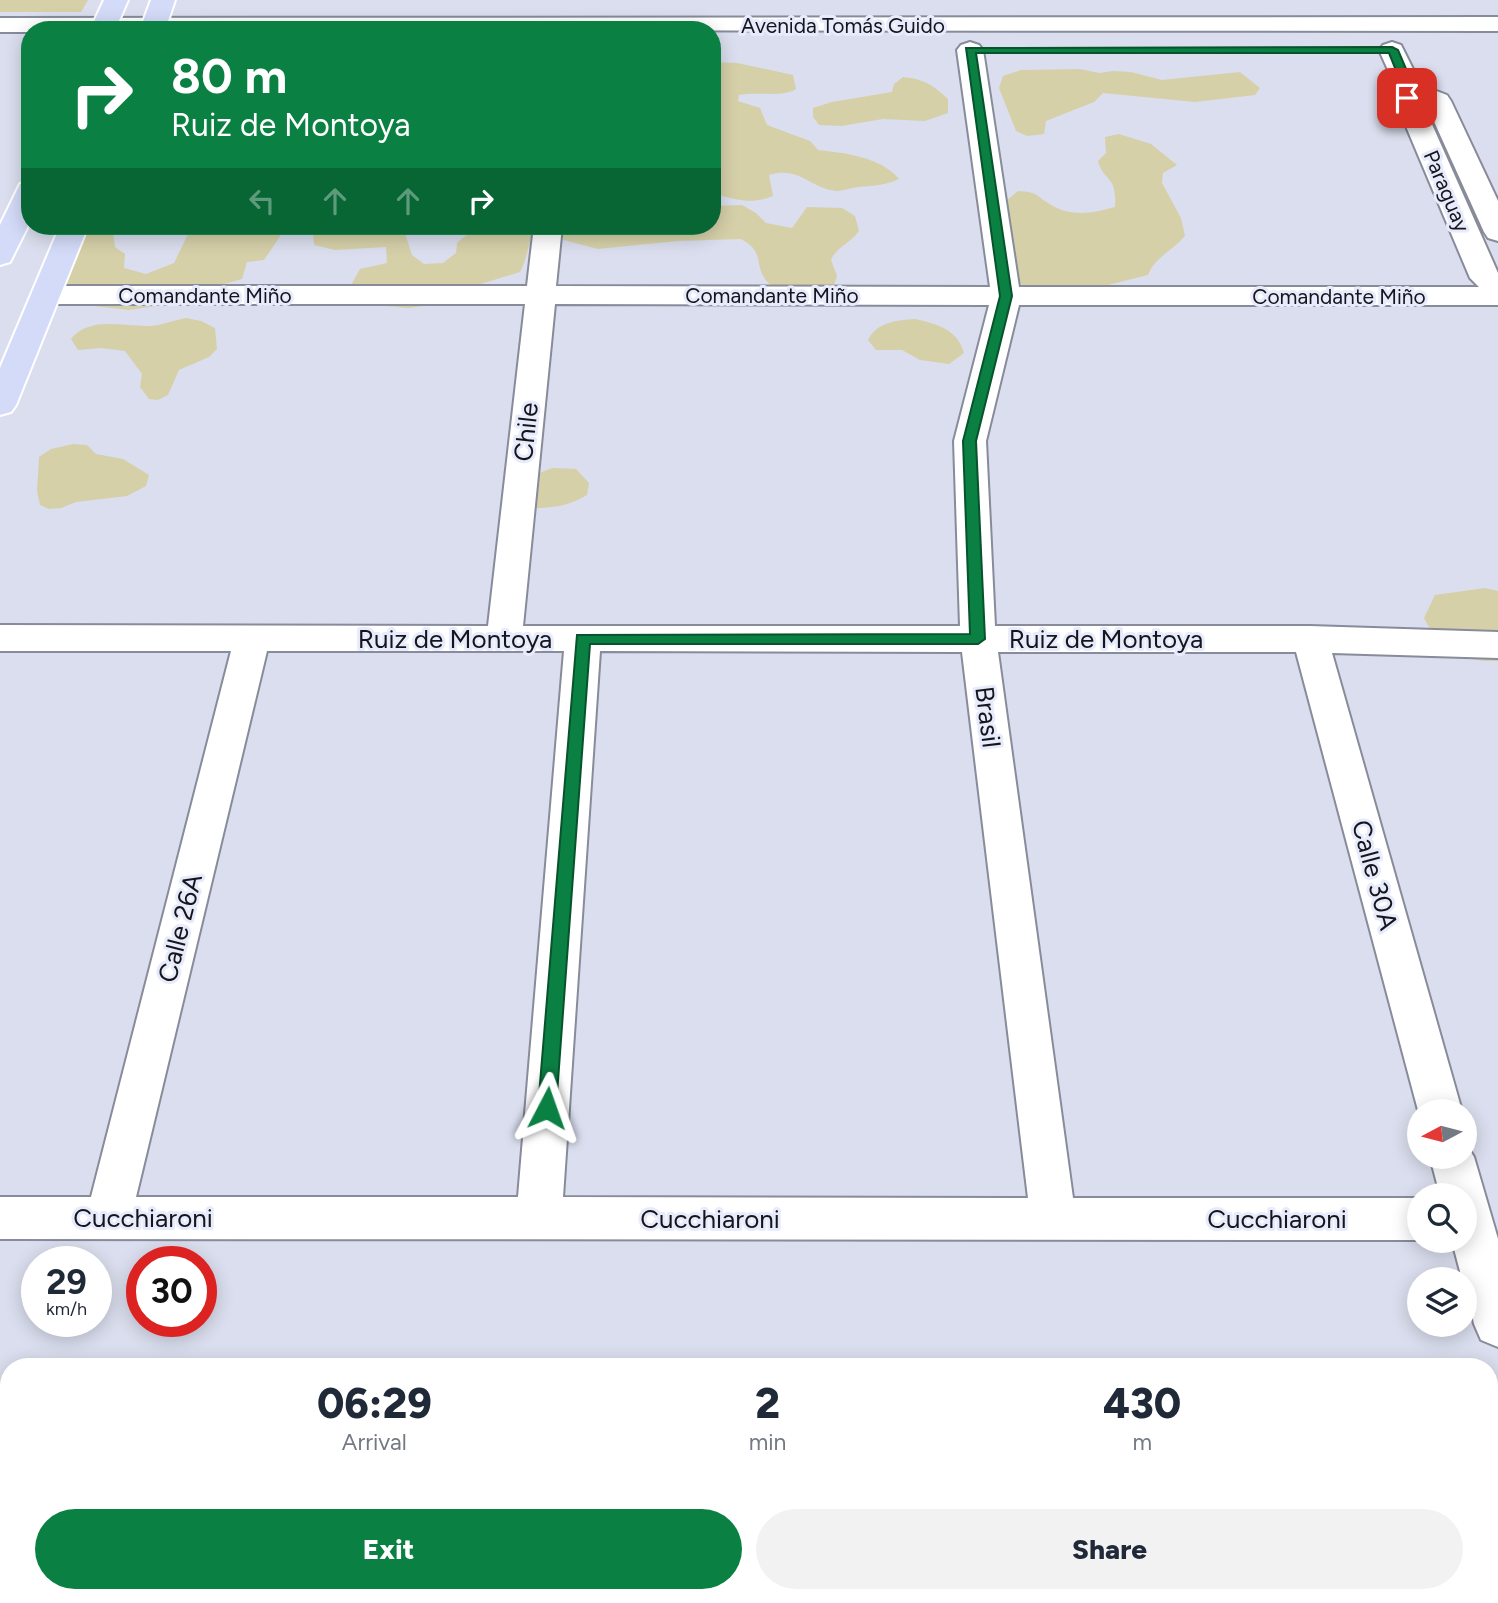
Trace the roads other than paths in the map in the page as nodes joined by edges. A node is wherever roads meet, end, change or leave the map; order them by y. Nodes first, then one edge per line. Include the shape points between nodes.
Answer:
1 (116, 0) edge
2 (163, 0) edge
3 (107, 21) edge
4 (154, 21) edge
5 (1498, 24) edge
6 (0, 25) edge
7 (21, 25) edge
8 (721, 26) edge
9 (0, 48) edge
10 (21, 48) edge
11 (970, 50) dead end
12 (1365, 50) dead end
13 (1392, 50) junction
14 (1419, 50) dead end
15 (1410, 90) junction
16 (21, 210) edge
17 (1498, 232) edge
18 (70, 235) edge
19 (547, 235) edge
20 (0, 256) edge
21 (1498, 286) edge
22 (46, 295) junction
23 (541, 295) junction
24 (1006, 296) junction
25 (1498, 296) edge
26 (0, 405) edge
27 (0, 638) edge
28 (252, 638) junction
29 (504, 639) junction
30 (583, 639) junction
31 (978, 639) junction
32 (1310, 639) junction
33 (1498, 645) edge
34 (1437, 1099) edge
35 (0, 1217) edge
36 (108, 1217) junction
37 (539, 1218) junction
38 (1053, 1219) junction
39 (1407, 1219) edge
40 (1477, 1233) edge
41 (1498, 1324) edge

1 - 3 main road
2 - 4 main road
5 - 8 street, Avenida Tomás Guido
6 - 7 street, Avenida Tomás Guido
9 - 10 street
11 - 24 street, Brasil
12 - 13 street
13 - 14 street
13 - 15 street, Paraguay
15 - 17 street, Paraguay via 1438,101
15 - 21 street, Paraguay via 1407,98 1485,278
16 - 20 main road
18 - 22 main road
19 - 23 street, Chile
22 - 23 street, Comandante Miño
22 - 26 main road
23 - 24 street, Comandante Miño
23 - 29 street, Chile
24 - 25 street, Comandante Miño
24 - 31 street, Brasil via 970,441
27 - 28 street, Ruiz de Montoya
28 - 29 street, Ruiz de Montoya
28 - 36 street, Calle 26A
29 - 30 street, Ruiz de Montoya
30 - 31 street, Ruiz de Montoya
30 - 37 street
31 - 32 street, Ruiz de Montoya
31 - 38 street, Brasil
32 - 33 street, Ruiz de Montoya
32 - 34 street, Calle 30A
35 - 36 street, Cucchiaroni
36 - 37 street, Cucchiaroni
37 - 38 street, Cucchiaroni
38 - 39 street, Cucchiaroni
40 - 41 street

